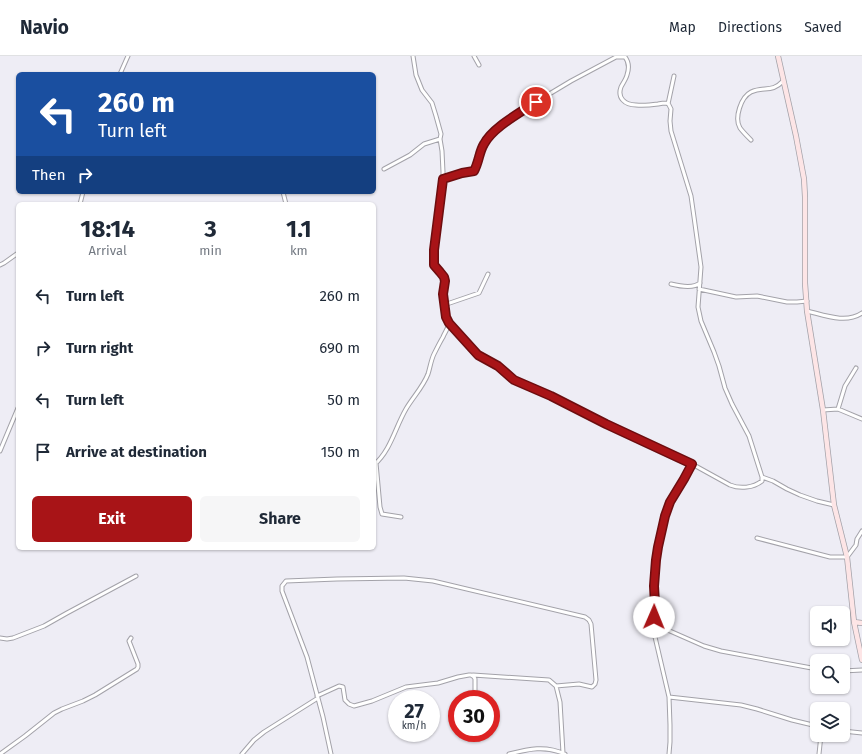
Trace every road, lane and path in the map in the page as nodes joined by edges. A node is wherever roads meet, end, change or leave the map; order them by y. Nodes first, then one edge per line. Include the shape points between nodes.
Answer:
1 (128, 56) edge
2 (413, 56) edge
3 (474, 56) edge
4 (778, 56) edge
5 (479, 65) dead end
6 (121, 72) edge
7 (674, 76) dead end
8 (783, 81) junction
9 (668, 104) junction
10 (440, 139) junction
11 (751, 140) dead end
12 (384, 169) dead end
13 (443, 179) junction
14 (16, 254) edge
15 (0, 265) edge
16 (488, 274) dead end
17 (700, 283) junction
18 (671, 284) dead end
19 (699, 289) junction
20 (807, 301) junction
21 (444, 305) junction
22 (807, 312) junction
23 (862, 313) edge
24 (449, 323) junction
25 (856, 368) dead end
26 (823, 410) junction
27 (838, 410) junction
28 (16, 413) edge
29 (862, 419) edge
30 (0, 451) edge
31 (376, 463) edge
32 (692, 464) junction
33 (376, 472) edge
34 (762, 478) junction
35 (834, 505) junction
36 (401, 517) dead end
37 (862, 531) edge
38 (757, 538) dead end
39 (847, 557) junction
40 (136, 576) dead end
41 (854, 622) junction
42 (862, 623) edge
43 (654, 624) junction
44 (0, 638) edge
45 (131, 638) dead end
46 (862, 660) edge
47 (810, 668) edge
48 (862, 670) edge
49 (850, 671) edge
50 (471, 675) junction
51 (556, 686) junction
52 (475, 690) edge
53 (317, 697) junction
54 (669, 697) junction
55 (810, 724) edge
56 (850, 732) edge
57 (862, 733) edge
58 (820, 742) edge
59 (564, 753) edge
60 (0, 754) edge
61 (242, 754) edge
62 (331, 754) edge
63 (509, 754) edge
64 (668, 754) edge
65 (819, 754) edge

1 - 6 street
2 - 10 street via 422,90 432,103 441,134
3 - 5 street
4 - 8 main road
7 - 9 street
8 - 11 street via 778,86 754,91 745,97 739,110 738,124
8 - 20 main road via 804,179
9 - 13 street via 665,102 637,105 621,99 621,89 628,68 625,57 616,57 571,81 497,128 485,142 474,171
9 - 17 street via 671,109 671,131 691,196 701,267
10 - 12 street via 424,144
10 - 13 street
13 - 21 street via 434,265 445,281
14 - 15 street
16 - 21 street via 479,293
17 - 18 street via 688,286
17 - 19 street
19 - 20 street via 736,297 757,296 787,302
19 - 34 street via 698,307 701,321 725,388 748,436
20 - 22 main road
21 - 24 street
22 - 23 street via 842,318
22 - 26 main road
24 - 31 street via 425,380 406,410 385,453
24 - 32 street via 478,355 498,366 514,380
25 - 27 street via 845,386
26 - 27 street
26 - 35 main road
27 - 29 street
28 - 30 street
32 - 34 street via 736,487 754,486 762,481
32 - 43 street via 670,502 665,516 656,560
33 - 36 street via 382,514
34 - 35 street
35 - 39 main road
37 - 39 street
38 - 39 street via 830,557
39 - 41 main road
40 - 44 street via 44,626 13,638
41 - 42 main road
41 - 46 main road
43 - 47 street via 721,651
43 - 54 street via 654,637
45 - 60 street via 129,641 138,664 137,669 95,695 54,713
48 - 49 street
50 - 51 street via 549,680
50 - 52 street via 475,679
50 - 53 street via 406,687 354,706 346,700 341,686
51 - 53 street via 595,684 591,624 586,617 433,581 404,578 286,581 283,583 282,591 307,657
51 - 59 street via 560,702
53 - 61 street via 264,732
53 - 62 street
54 - 55 street via 741,705
54 - 64 street
56 - 57 street
58 - 65 street
59 - 63 street via 538,748

